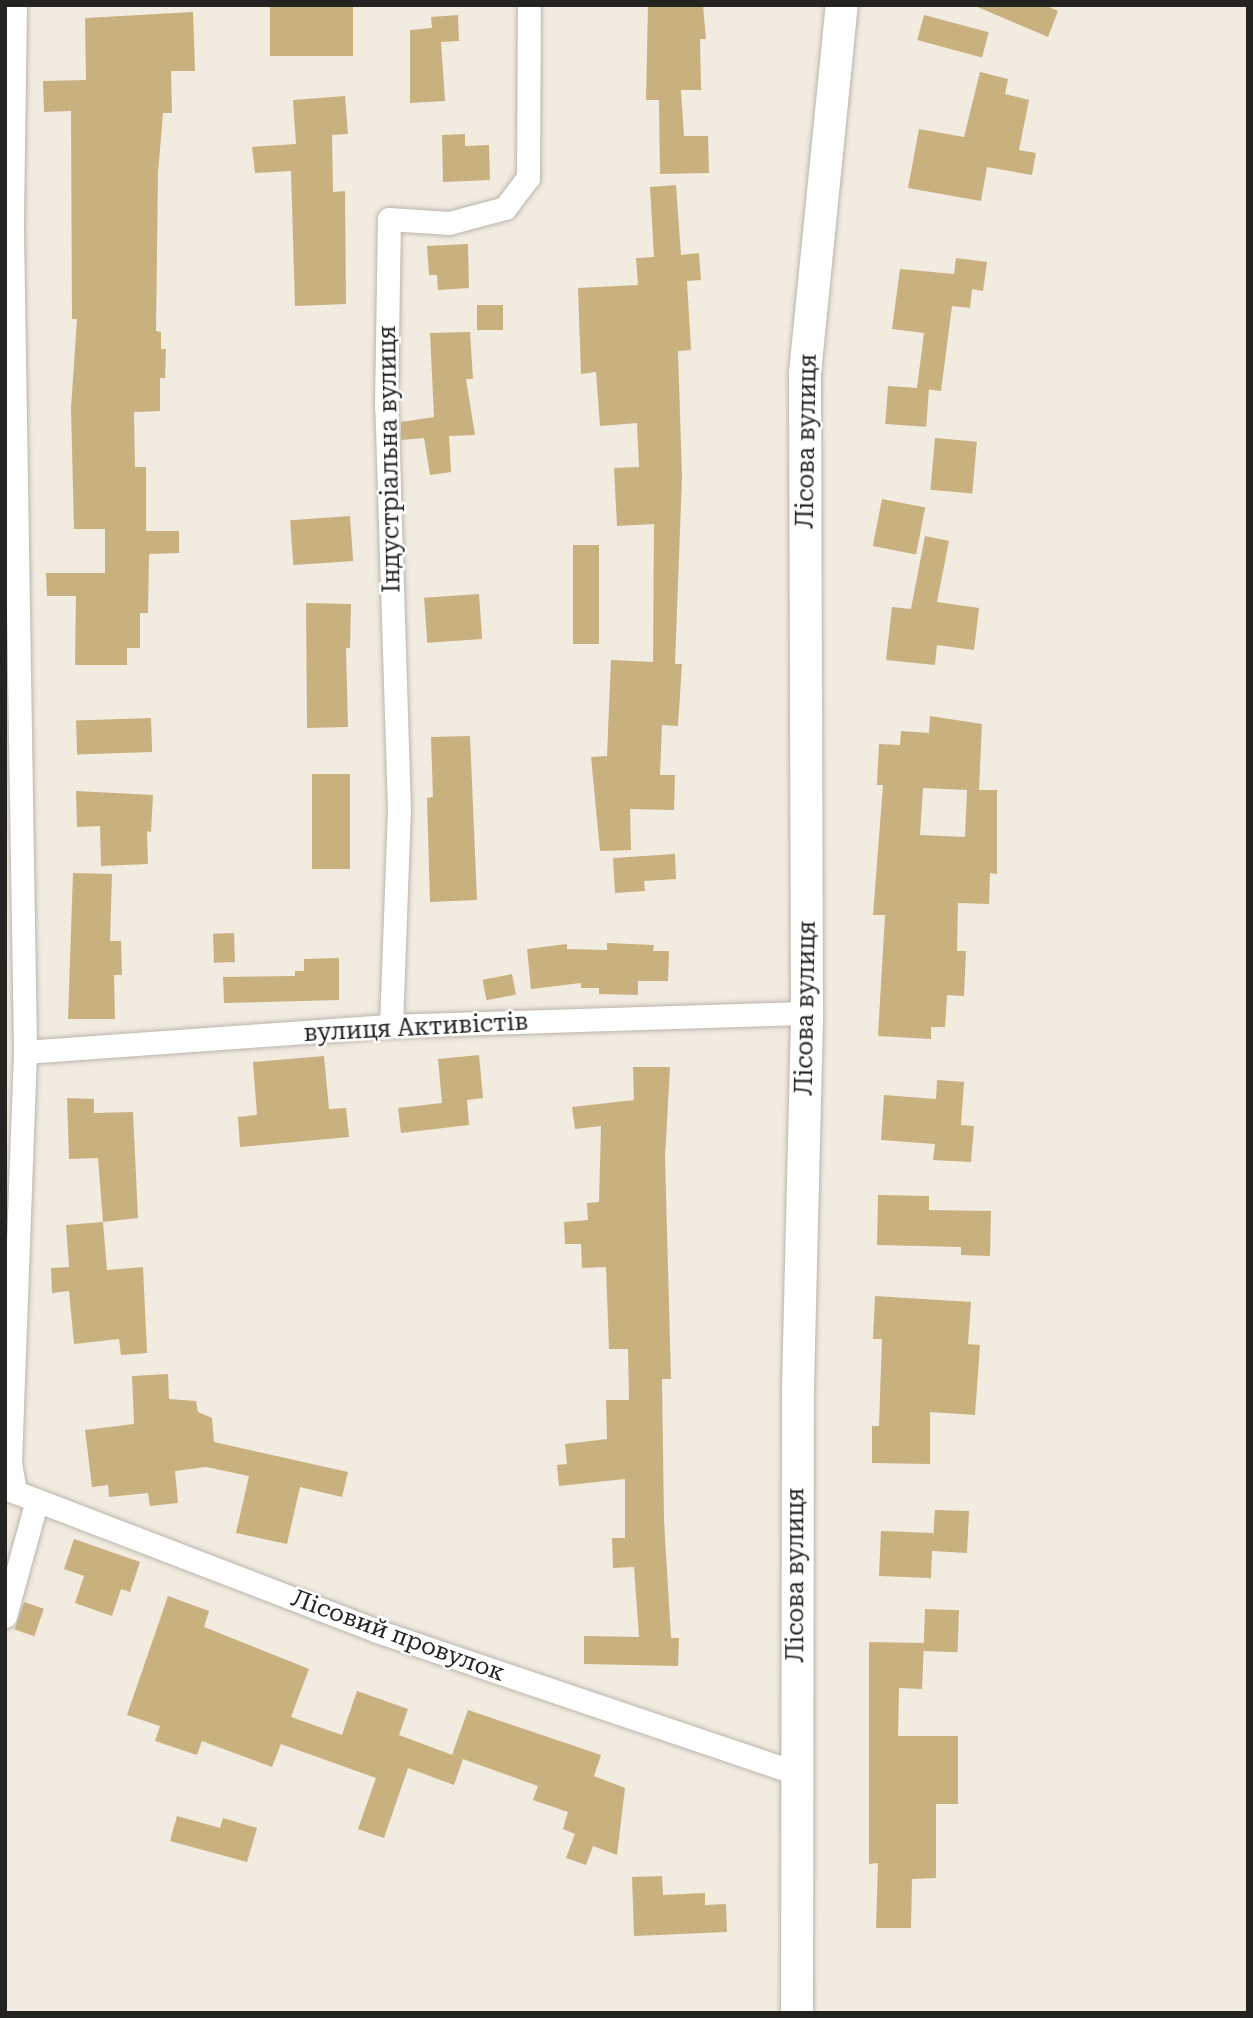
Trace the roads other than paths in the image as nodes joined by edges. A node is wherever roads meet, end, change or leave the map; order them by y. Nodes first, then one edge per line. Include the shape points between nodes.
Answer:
1 (528, 5) edge
2 (842, 5) edge
3 (11, 7) edge
4 (807, 1013) junction
5 (391, 1026) junction
6 (25, 1052) junction
7 (10, 1489) edge
8 (37, 1500) junction
9 (5, 1616) edge
10 (794, 1772) junction
11 (797, 2013) edge

1 - 5 street, Індустріальна вулиця via 528,178 505,208 449,223 389,219 386,407 399,810
2 - 4 street, Лісова вулиця via 806,373
3 - 6 street
4 - 5 street, вулиця Активістів
4 - 10 street, Лісова вулиця
5 - 6 street, вулиця Активістів
6 - 7 street
7 - 8 street, Лісовий провулок
8 - 9 street
8 - 10 street, Лісовий провулок via 377,1632
10 - 11 street, Лісова вулиця

